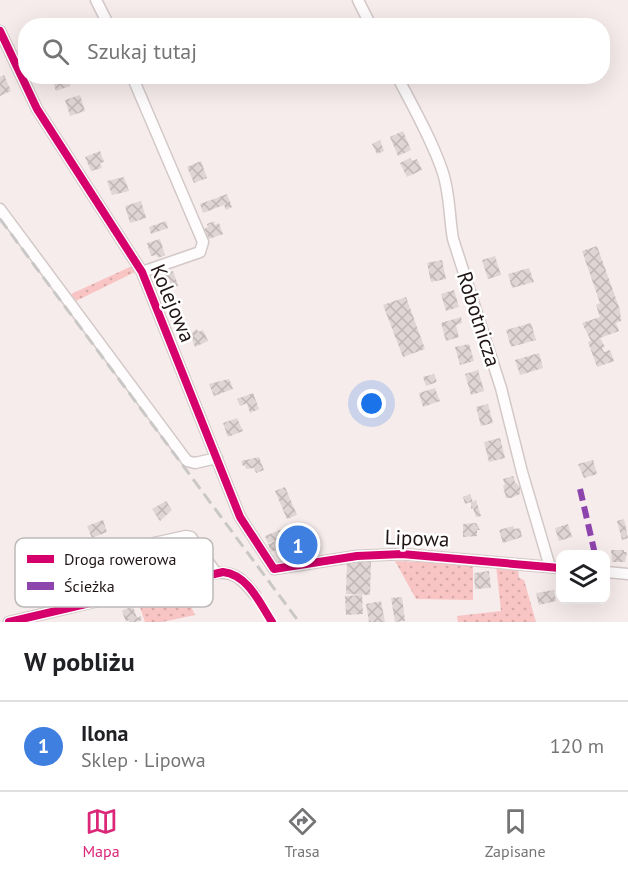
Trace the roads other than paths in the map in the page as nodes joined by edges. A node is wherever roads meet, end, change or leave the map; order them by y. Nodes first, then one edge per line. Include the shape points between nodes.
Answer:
1 (96, 0) edge
2 (358, 0) edge
3 (105, 18) edge
4 (367, 18) edge
5 (0, 31) edge
6 (18, 69) edge
7 (25, 84) edge
8 (135, 84) edge
9 (401, 84) edge
10 (0, 208) edge
11 (142, 272) junction
12 (217, 458) junction
13 (177, 538) edge
14 (192, 538) edge
15 (556, 567) edge
16 (213, 569) edge
17 (274, 569) joint
18 (610, 572) edge
19 (216, 573) junction
20 (213, 574) edge
21 (628, 574) edge
22 (255, 595) dead end
23 (80, 607) edge
24 (32, 619) edge
25 (9, 622) edge

1 - 3 street
2 - 4 street
5 - 6 street, Kolejowa
7 - 11 street, Kolejowa via 37,109
8 - 11 street, Kolejowa via 203,242 200,252
9 - 15 street, Robotnicza via 442,170 453,239 501,388 522,472
10 - 12 street via 187,461
11 - 12 street, Kolejowa
12 - 17 street, Kolejowa via 240,517
13 - 14 street
15 - 17 street, Lipowa via 402,554 357,556
16 - 19 street
18 - 21 street
19 - 20 street
19 - 22 street via 238,576
23 - 24 street
24 - 25 street

